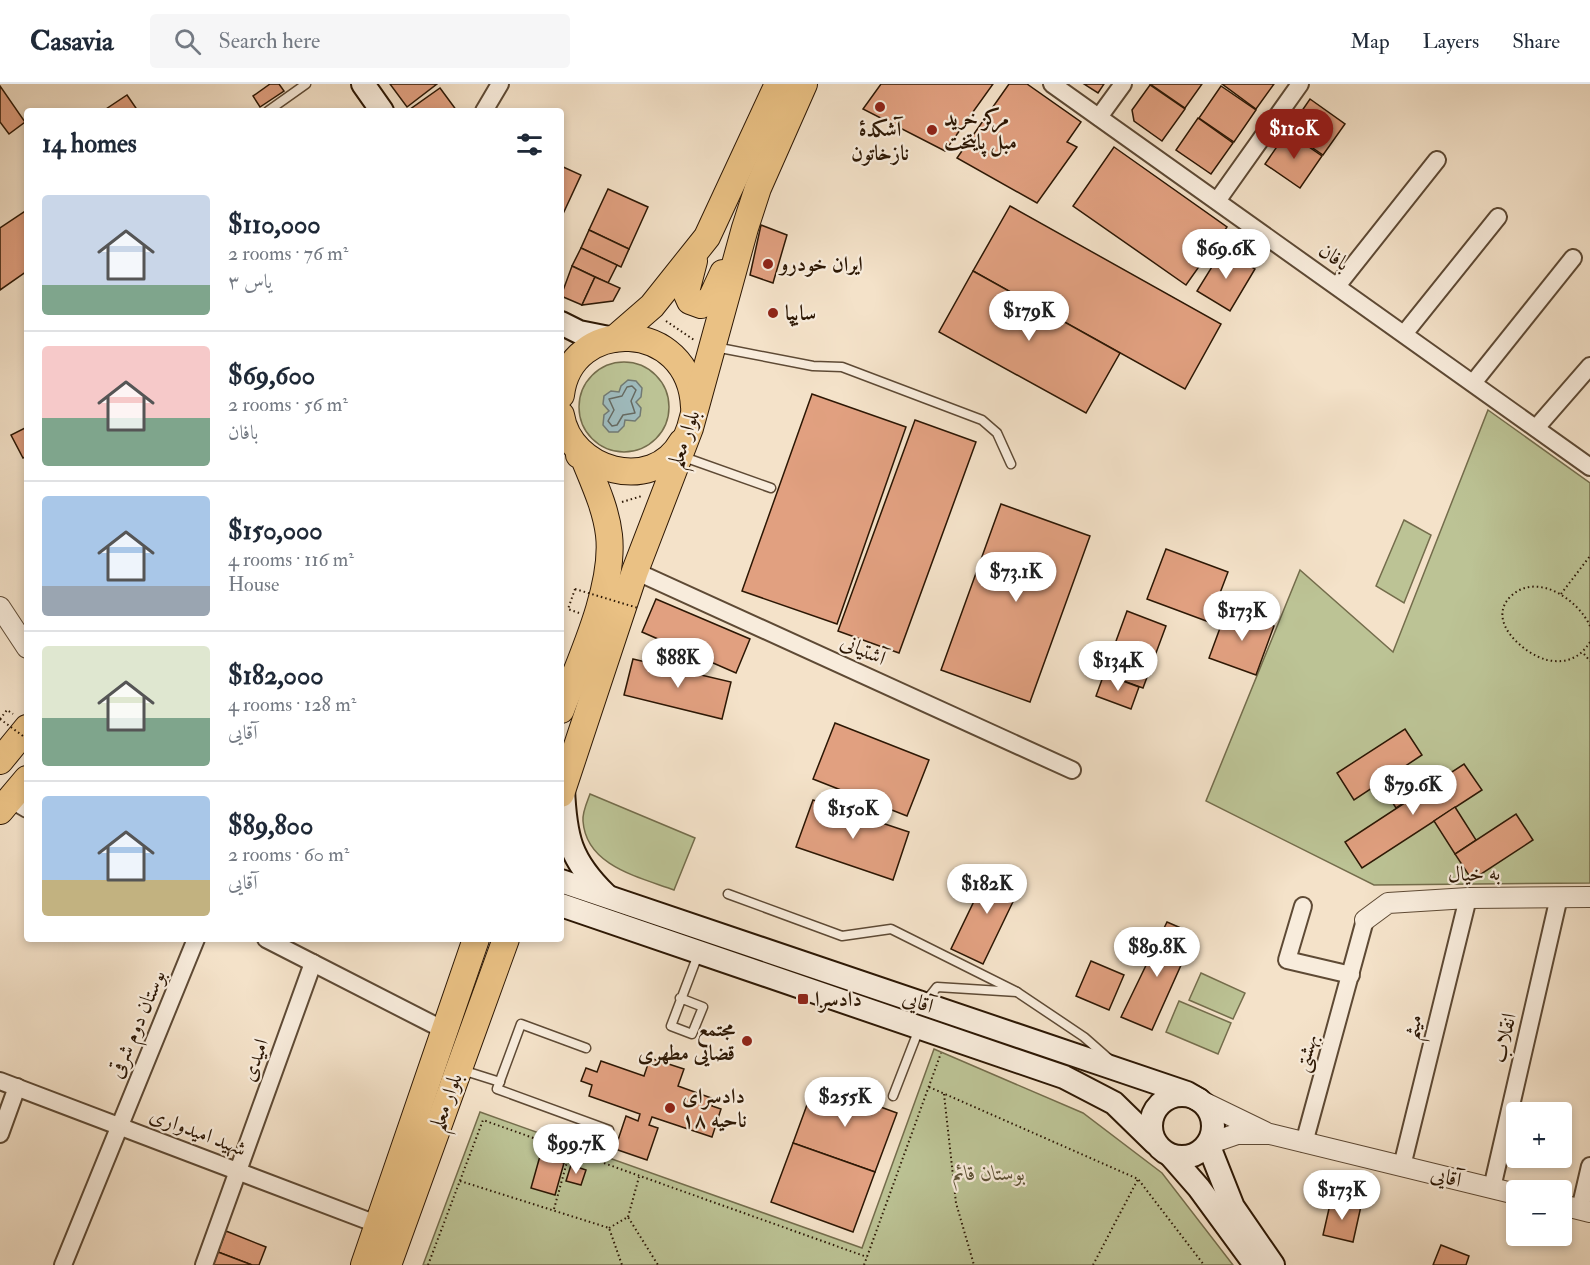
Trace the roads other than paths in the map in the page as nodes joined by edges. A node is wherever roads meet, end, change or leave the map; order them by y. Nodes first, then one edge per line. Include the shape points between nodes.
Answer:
1 (306, 84) edge
2 (363, 84) edge
3 (500, 84) edge
4 (778, 84) edge
5 (804, 84) edge
6 (1052, 84) edge
7 (1123, 84) edge
8 (1300, 84) edge
9 (272, 108) edge
10 (380, 108) edge
11 (486, 108) edge
12 (1099, 117) junction
13 (1437, 160) dead end
14 (1217, 201) junction
15 (1498, 217) dead end
16 (745, 228) junction
17 (696, 255) junction
18 (1573, 258) dead end
19 (1337, 286) junction
20 (564, 324) edge
21 (1404, 334) junction
22 (614, 339) junction
23 (712, 347) junction
24 (1590, 366) edge
25 (566, 371) edge
26 (1473, 383) junction
27 (564, 423) edge
28 (690, 428) junction
29 (1536, 428) junction
30 (572, 454) edge
31 (679, 456) junction
32 (1011, 464) dead end
33 (1590, 467) edge
34 (771, 488) dead end
35 (635, 571) junction
36 (0, 608) edge
37 (24, 644) edge
38 (564, 702) edge
39 (24, 732) edge
40 (0, 761) edge
41 (1072, 770) dead end
42 (24, 785) edge
43 (564, 785) edge
44 (12, 807) edge
45 (564, 810) edge
46 (564, 882) edge
47 (728, 894) dead end
48 (1559, 897) junction
49 (1590, 897) edge
50 (609, 898) junction
51 (1468, 898) junction
52 (564, 906) edge
53 (1303, 906) dead end
54 (1365, 920) joint
55 (195, 942) edge
56 (272, 942) edge
57 (475, 942) edge
58 (505, 942) edge
59 (700, 952) junction
60 (313, 963) junction
61 (1350, 975) junction
62 (1017, 992) junction
63 (680, 998) junction
64 (924, 1004) junction
65 (921, 1026) junction
66 (444, 1030) junction
67 (586, 1048) dead end
68 (459, 1069) junction
69 (1123, 1071) junction
70 (0, 1081) edge
71 (500, 1082) junction
72 (18, 1087) junction
73 (893, 1096) dead end
74 (1199, 1100) junction
75 (118, 1126) junction
76 (609, 1130) dead end
77 (0, 1134) edge
78 (1270, 1134) junction
79 (1304, 1143) junction
80 (1208, 1144) junction
81 (1163, 1149) junction
82 (1402, 1166) junction
83 (1590, 1166) edge
84 (239, 1171) junction
85 (1492, 1188) junction
86 (1506, 1192) edge
87 (1577, 1209) edge
88 (379, 1225) junction
89 (1262, 1261) edge
90 (63, 1265) edge
91 (204, 1265) edge
92 (364, 1265) edge
93 (388, 1265) edge

1 - 9 lane
2 - 10 main road
3 - 11 street
4 - 17 main road
5 - 16 main road, بلوار معلم
6 - 12 street, بافان
7 - 12 street
8 - 14 street
12 - 14 street, بافان
13 - 19 street
14 - 19 street, بافان
15 - 21 street
16 - 17 main road via 711,299 701,306 690,301 686,292
16 - 23 main road, بلوار معلم
17 - 22 main road via 652,306
18 - 26 street
19 - 21 street, بافان
20 - 22 main road via 579,332
21 - 26 street, بافان
22 - 25 main road via 597,345
22 - 28 main road via 649,341 678,361 693,393
23 - 28 main road, بلوار معلم
23 - 32 lane via 813,366 842,367 982,420 997,433
24 - 29 street
26 - 29 street, بافان
27 - 30 main road
28 - 30 main road via 679,447 644,470 622,472
28 - 31 main road, بلوار معلم
29 - 33 street, بافان
30 - 38 main road via 603,511 609,534 609,558 596,617
31 - 34 lane
31 - 35 main road, بلوار معلم
35 - 41 street, آشتیانی
35 - 43 main road, بلوار معلم
36 - 37 street
39 - 40 main road
42 - 44 main road
45 - 50 main road via 573,854 587,877
46 - 50 main road, آقایی
47 - 62 lane via 842,936 891,929
48 - 49 street, به خیال
48 - 51 street, به خیال
48 - 85 street, انقلاب
50 - 64 main road, آقایی
51 - 54 street, به خیال via 1388,903
51 - 82 street, میثم
52 - 59 main road, آقایی
53 - 61 street via 1287,960
54 - 61 street, بهشتی
55 - 75 street, بوستان دوم شرقی
56 - 60 street
57 - 66 main road, بلوار معلم
58 - 68 main road, بلوار معلم
59 - 63 lane
59 - 65 main road, آقایی
60 - 66 street
60 - 84 street, امیدی
61 - 79 street, بهشتی
62 - 64 lane via 938,987
62 - 69 lane via 1084,1037
63 - 63 lane via 671,1026 692,1034 703,1007
64 - 69 main road, آقایی
65 - 73 lane
65 - 81 main road, آقایی via 1089,1089 1114,1103
66 - 88 main road, بلوار معلم
67 - 71 lane via 521,1024
68 - 71 lane
68 - 93 main road, بلوار معلم
69 - 74 main road, آقایی
70 - 72 street, شهيد امیدواری
71 - 76 lane via 497,1089
72 - 75 street, شهيد امیدواری
72 - 77 street
74 - 78 street, آقایی
74 - 80 main road via 1206,1106 1213,1125
74 - 81 main road via 1179,1095 1160,1104 1150,1122
75 - 84 street, شهيد امیدواری
75 - 90 street, بوستان دوم شرقی
78 - 79 street, آقایی
78 - 80 street, آقایی via 1237,1134
79 - 82 street, آقایی
80 - 81 main road via 1191,1156
80 - 89 main road via 1233,1207
81 - 89 main road, آقایی
82 - 85 street, آقایی
83 - 87 street
84 - 88 street, شهيد امیدواری
84 - 91 street, امیدی
85 - 86 street, آقایی
88 - 92 main road, بلوار معلم

